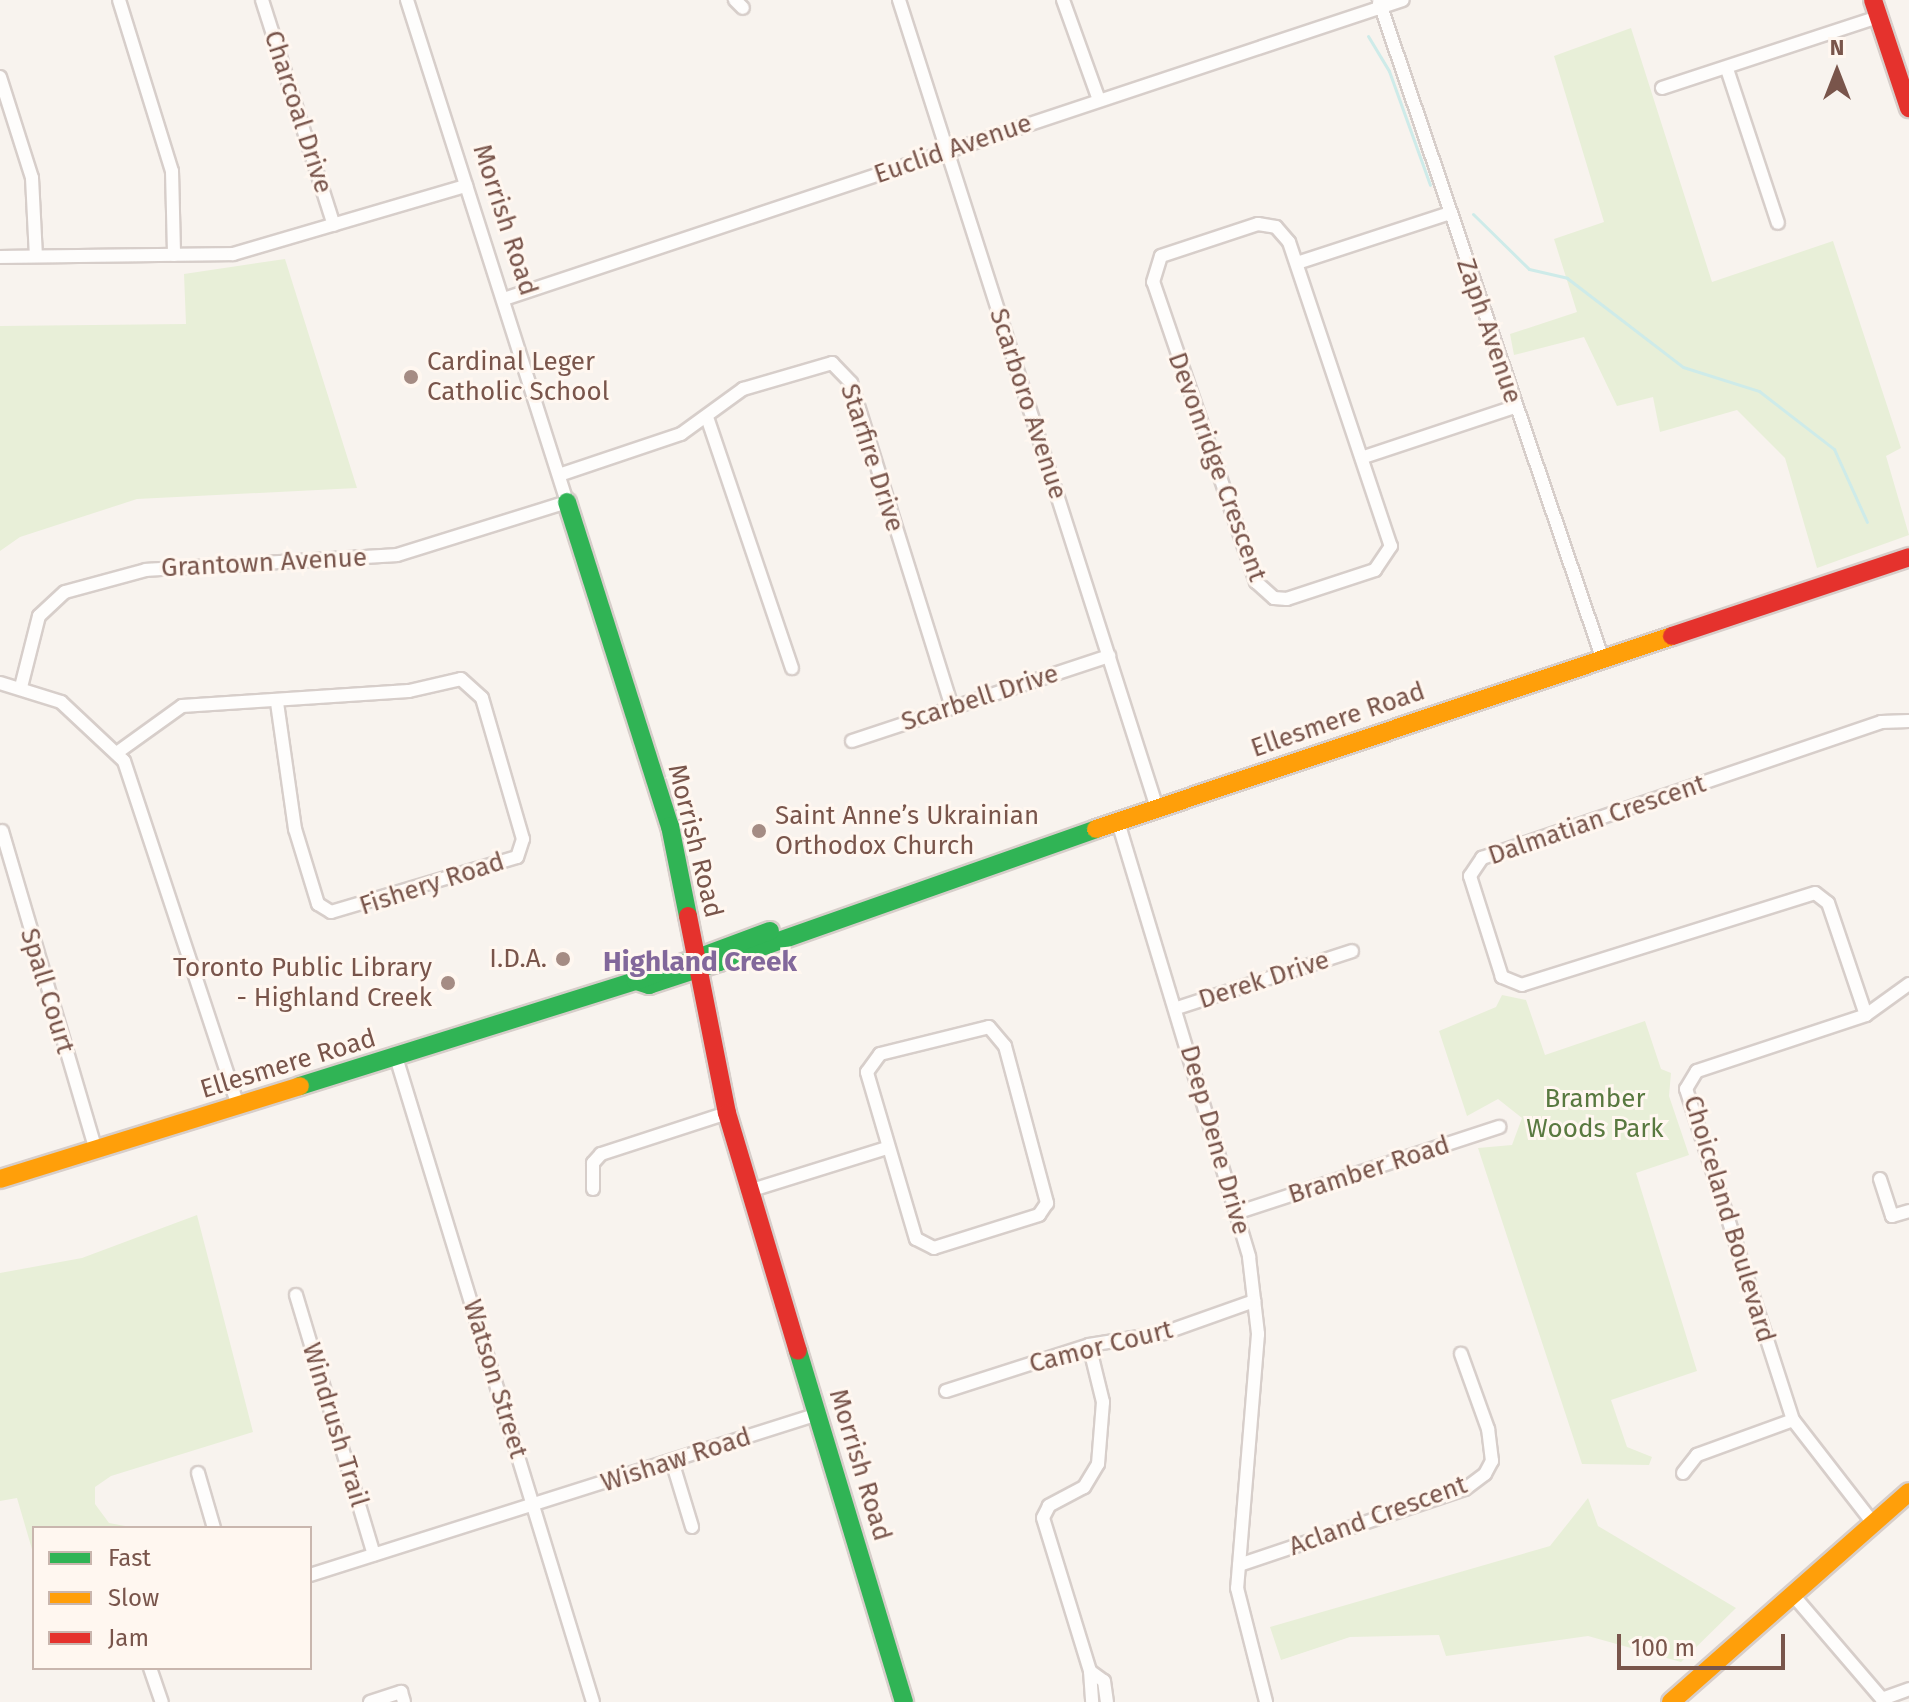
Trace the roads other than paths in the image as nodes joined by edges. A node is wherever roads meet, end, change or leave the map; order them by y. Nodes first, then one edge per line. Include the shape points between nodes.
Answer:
1 (119, 0) edge
2 (262, 0) edge
3 (407, 0) edge
4 (899, 0) edge
5 (1063, 0) edge
6 (1403, 0) edge
7 (1380, 4) edge
8 (1875, 8) edge
9 (1727, 69) junction
10 (0, 77) edge
11 (1662, 88) dead end
12 (1099, 100) junction
13 (1909, 108) edge
14 (947, 151) junction
15 (466, 186) junction
16 (1450, 213) junction
17 (1778, 223) dead end
18 (334, 225) junction
19 (174, 255) junction
20 (36, 256) junction
21 (0, 257) edge
22 (1297, 263) junction
23 (504, 299) junction
24 (1514, 407) junction
25 (708, 420) junction
26 (1364, 457) junction
27 (559, 475) junction
28 (567, 502) junction
29 (1909, 557) edge
30 (1109, 656) junction
31 (1603, 660) junction
32 (792, 668) dead end
33 (0, 683) edge
34 (21, 687) junction
35 (277, 703) junction
36 (952, 707) junction
37 (1909, 721) edge
38 (852, 741) dead end
39 (118, 752) junction
40 (1157, 808) junction
41 (1118, 822) junction
42 (2, 831) dead end
43 (1352, 951) dead end
44 (696, 963) junction
45 (1909, 984) edge
46 (1177, 1008) junction
47 (1866, 1015) junction
48 (396, 1057) junction
49 (238, 1106) junction
50 (727, 1113) junction
51 (1499, 1127) dead end
52 (887, 1148) junction
53 (96, 1150) junction
54 (0, 1179) edge
55 (1880, 1179) dead end
56 (593, 1189) dead end
57 (749, 1191) junction
58 (1909, 1211) edge
59 (1239, 1212) junction
60 (296, 1295) dead end
61 (1254, 1301) junction
62 (1089, 1345) junction
63 (1461, 1354) dead end
64 (946, 1391) dead end
65 (818, 1414) junction
66 (1793, 1420) junction
67 (672, 1461) junction
68 (198, 1473) dead end
69 (1683, 1473) dead end
70 (1909, 1492) edge
71 (534, 1506) junction
72 (1873, 1523) junction
73 (213, 1526) edge
74 (692, 1527) dead end
75 (374, 1555) junction
76 (1239, 1565) junction
77 (312, 1574) edge
78 (1793, 1595) junction
79 (151, 1670) edge
80 (1090, 1671) junction
81 (1909, 1689) edge
82 (162, 1702) edge
83 (370, 1702) edge
84 (404, 1702) edge
85 (593, 1702) edge
86 (904, 1702) edge
87 (1092, 1702) edge
88 (1107, 1702) edge
89 (1266, 1702) edge
90 (1671, 1702) edge

1 - 19 street via 172,171
2 - 18 street, Charcoal Drive
3 - 15 street, Morrish Road
4 - 14 street, Scarboro Avenue
5 - 12 street
6 - 7 street, Euclid Avenue
7 - 12 street, Euclid Avenue
7 - 16 street, Zaph Avenue
8 - 9 street
8 - 13 main road
9 - 11 street
9 - 17 street
10 - 20 street via 32,178
12 - 14 street, Euclid Avenue
14 - 23 street, Euclid Avenue
14 - 30 street, Scarboro Avenue
15 - 18 street
15 - 23 street, Morrish Road
16 - 22 street
16 - 24 street, Zaph Avenue
18 - 19 street via 252,251
19 - 20 street
20 - 21 street
22 - 26 street, Devonridge Crescent
22 - 26 street, Devonridge Crescent via 1284,233 1269,224 1154,263 1164,319 1262,592 1287,599 1384,564 1391,546
23 - 27 street, Morrish Road
24 - 26 street
24 - 31 street, Zaph Avenue
25 - 27 street, Starfire Drive
25 - 32 street via 719,435
25 - 36 street, Starfire Drive via 743,389 815,365 832,363 844,374
27 - 28 street, Morrish Road
28 - 34 street, Grantown Avenue via 397,555 146,570 65,592 39,616
28 - 44 main road, Morrish Road via 670,826
29 - 31 main road, Ellesmere Road
30 - 36 street, Scarbell Drive
30 - 40 street, Scarboro Avenue
31 - 40 main road, Ellesmere Road
33 - 34 street
34 - 39 street via 61,702
35 - 35 street, Fishery Road via 295,829 318,904 331,912 517,857 523,839 475,685 461,679
35 - 39 street, Fishery Road via 182,706
36 - 38 street, Scarbell Drive
37 - 47 street, Dalmatian Crescent via 1881,722 1482,858 1470,876 1502,977 1522,985 1815,893 1828,903
39 - 49 street via 143,805
40 - 41 main road, Ellesmere Road
41 - 44 main road, Ellesmere Road
41 - 46 street, Deep Dene Drive
42 - 53 street, Spall Court
43 - 46 street, Derek Drive
44 - 48 main road, Ellesmere Road via 649,985 636,981
44 - 50 main road, Morrish Road
45 - 47 street, Choiceland Boulevard
46 - 59 street, Deep Dene Drive
47 - 66 street, Choiceland Boulevard via 1703,1069 1687,1085
48 - 49 main road, Ellesmere Road
48 - 71 street, Watson Street
49 - 53 main road, Ellesmere Road
50 - 56 street via 601,1154 593,1163
50 - 57 main road, Morrish Road
51 - 59 street, Bramber Road
52 - 52 street via 916,1239 934,1248 1039,1215 1047,1203 1005,1046 989,1027 875,1057 865,1082
52 - 57 street
53 - 54 main road, Ellesmere Road
55 - 58 street via 1892,1216
57 - 65 main road, Morrish Road
59 - 61 street, Deep Dene Drive
60 - 75 street, Windrush Trail
61 - 62 street, Camor Court via 1164,1333
61 - 76 street, Deep Dene Drive via 1258,1334
62 - 64 street, Camor Court
62 - 80 street via 1103,1402 1098,1464 1084,1487 1049,1506 1043,1518
63 - 76 street, Acland Crescent via 1493,1452 1480,1479
65 - 67 street, Wishaw Road
65 - 86 main road, Morrish Road
66 - 69 street via 1697,1455
66 - 72 street, Choiceland Boulevard
67 - 71 street, Wishaw Road
67 - 74 street
68 - 73 street
70 - 72 main road
71 - 75 street, Wishaw Road
71 - 85 street, Watson Street
72 - 78 main road
75 - 77 street, Wishaw Road
76 - 89 street, Deep Dene Drive via 1241,1619
78 - 81 street via 1882,1699
78 - 90 main road
79 - 82 street
80 - 87 street
80 - 88 street via 1104,1681
83 - 84 street via 401,1692

